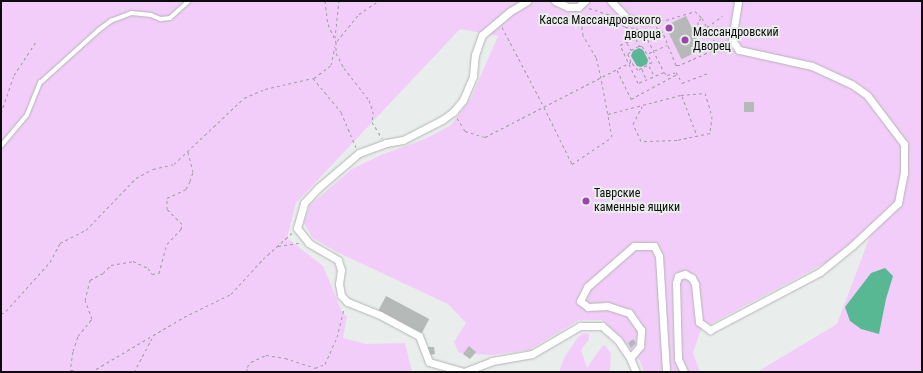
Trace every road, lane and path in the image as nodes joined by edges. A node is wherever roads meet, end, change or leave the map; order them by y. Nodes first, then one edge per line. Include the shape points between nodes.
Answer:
1 (189, 1) edge
2 (325, 1) edge
3 (339, 1) edge
4 (378, 1) edge
5 (527, 1) edge
6 (555, 1) edge
7 (584, 1) edge
8 (611, 1) edge
9 (738, 1) edge
10 (578, 7) junction
11 (722, 16) dead end
12 (702, 18) junction
13 (499, 20) junction
14 (648, 21) junction
15 (707, 27) junction
16 (698, 29) junction
17 (694, 31) dead end
18 (710, 33) junction
19 (645, 34) junction
20 (636, 38) junction
21 (335, 39) junction
22 (37, 40) dead end
23 (732, 40) junction
24 (336, 42) junction
25 (626, 42) junction
26 (667, 45) junction
27 (639, 46) junction
28 (718, 48) junction
29 (631, 50) junction
30 (653, 51) junction
31 (648, 54) junction
32 (631, 62) junction
33 (628, 63) junction
34 (649, 65) junction
35 (642, 68) junction
36 (616, 70) junction
37 (664, 72) junction
38 (710, 72) dead end
39 (677, 74) junction
40 (654, 75) junction
41 (313, 78) junction
42 (601, 78) junction
43 (646, 79) junction
44 (682, 95) junction
45 (642, 106) junction
46 (544, 107) junction
47 (453, 112) junction
48 (1, 113) edge
49 (608, 114) junction
50 (697, 136) junction
51 (386, 143) junction
52 (1, 146) edge
53 (188, 151) junction
54 (359, 153) junction
55 (297, 228) junction
56 (309, 243) junction
57 (278, 246) junction
58 (347, 302) junction
59 (1, 314) edge
60 (152, 338) junction
61 (630, 358) junction
62 (70, 371) edge
63 (87, 372) edge
64 (91, 372) edge
65 (134, 372) edge
66 (247, 372) edge
67 (464, 372) edge
68 (636, 372) edge
69 (666, 372) edge
70 (684, 372) edge

1 - 52 lane via 170,18 161,19 132,13 111,21 99,30 40,83 27,115
2 - 21 path via 328,24
3 - 21 path
4 - 24 path via 359,14
5 - 13 street
6 - 10 street via 568,7
7 - 10 street
8 - 14 street via 628,19
9 - 23 street
10 - 19 path via 608,14 625,28 636,28
10 - 42 path via 583,35 596,57
11 - 15 path
12 - 14 path via 695,11 666,20
12 - 15 path
12 - 16 path via 698,22
13 - 46 path
13 - 47 street via 482,35 470,82 463,100
14 - 26 path via 662,32
15 - 18 path
16 - 17 path
16 - 18 path via 703,33
18 - 28 path
19 - 20 path
19 - 30 path
20 - 25 path
20 - 27 path
21 - 24 path
22 - 48 path via 14,75
23 - 28 lane via 724,49
23 - 70 street via 739,50 812,66 851,84 867,95 904,144 904,173 898,203 820,272 710,330 699,322 695,284 692,278 685,274 678,276 678,360
24 - 41 path via 330,65
24 - 51 path via 336,53 344,68 369,100 373,111 372,122
25 - 29 path
25 - 33 path via 620,45
26 - 28 path via 676,65
26 - 30 path
27 - 29 path
27 - 31 path
29 - 32 path via 628,54
30 - 31 path
30 - 37 path
31 - 34 path via 652,62
32 - 33 path
32 - 35 path via 638,70
33 - 36 path
33 - 43 path via 638,83
34 - 35 path
34 - 40 path
35 - 43 path
36 - 39 path via 631,99
36 - 42 path
37 - 39 path via 667,75 676,72
37 - 40 path
38 - 39 path via 682,83
40 - 43 path
41 - 53 path via 265,89 244,98
41 - 54 path via 341,112
42 - 46 path
42 - 49 path
44 - 45 path
44 - 50 path
44 - 50 path via 705,93 712,116 710,133
45 - 49 path
45 - 50 path via 633,124 641,141 677,140
46 - 47 path via 485,137 465,132
46 - 49 path via 572,164 612,137
47 - 51 street via 422,132 404,140
51 - 54 street
53 - 59 path via 174,164 153,169 136,178 86,230 60,243 50,262
53 - 62 path via 193,172 190,182 186,189 167,198 167,209 182,224 181,229 167,244 158,273 152,274 148,268 132,261 111,265 90,280 85,300 92,319 78,336
54 - 55 street via 304,202
55 - 56 street
55 - 57 path
56 - 57 path
56 - 58 street via 338,260 341,270 341,295
57 - 60 path via 231,294 184,317
58 - 66 path via 325,364 315,368 266,355 251,362
58 - 67 street via 380,315 419,336 429,362
60 - 64 path
60 - 65 path
61 - 67 street via 618,340 602,326 580,326 532,354 492,361
61 - 68 street
61 - 69 street via 640,346 641,330 630,313 607,306 588,307 580,301 587,287 634,246 654,246 660,256
62 - 63 path

